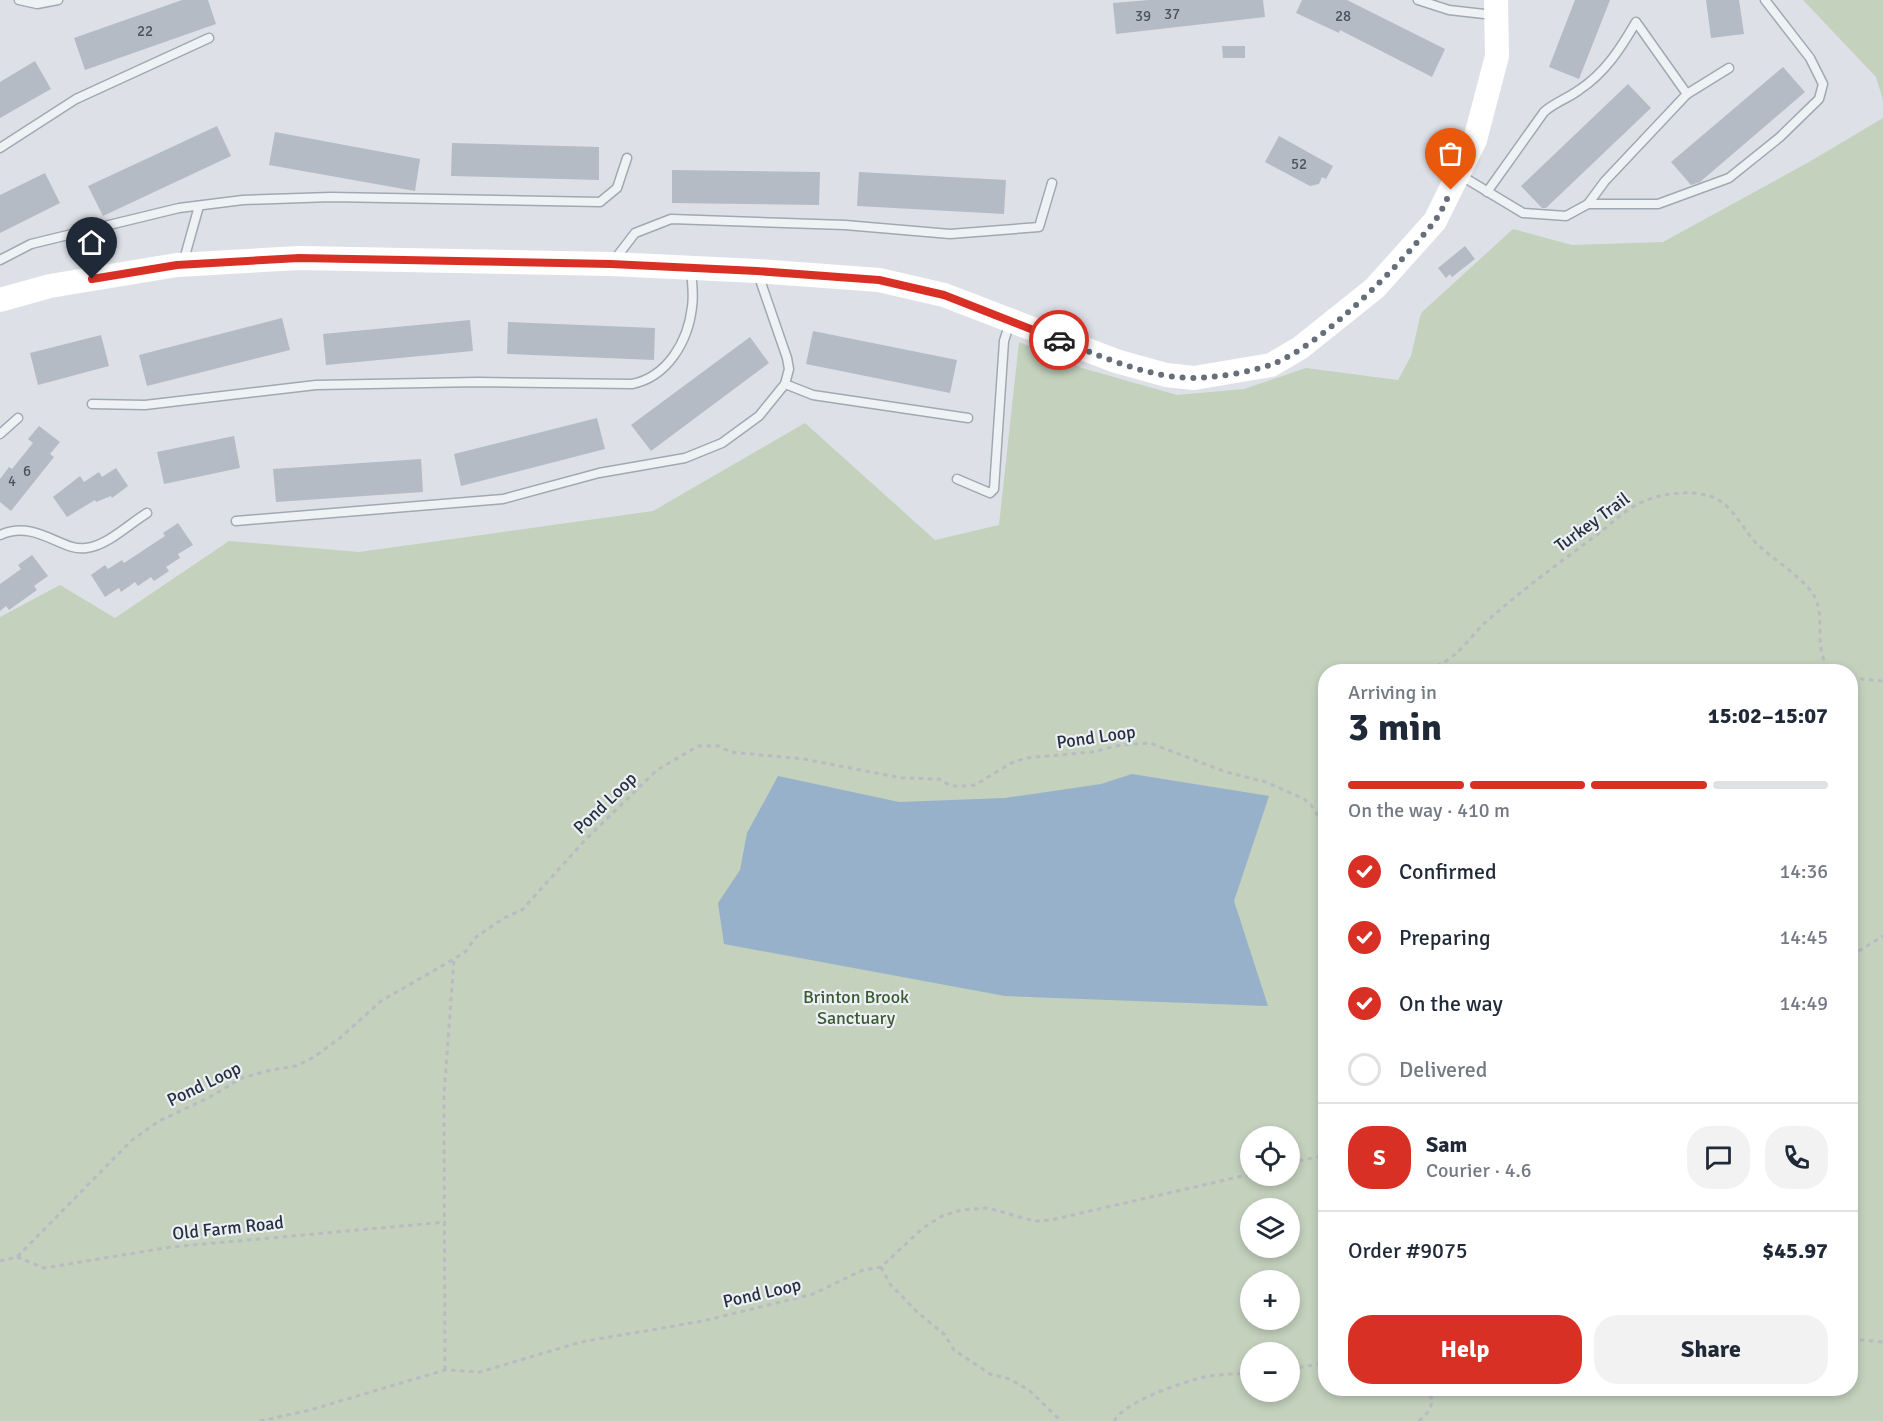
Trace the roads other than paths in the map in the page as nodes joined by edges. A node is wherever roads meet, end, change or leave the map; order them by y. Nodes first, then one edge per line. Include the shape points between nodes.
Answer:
1 (19, 0) edge
2 (58, 0) edge
3 (1418, 0) edge
4 (1764, 0) edge
5 (1496, 8) edge
6 (209, 38) dead end
7 (1729, 68) dead end
8 (1687, 94) junction
9 (0, 148) edge
10 (627, 158) dead end
11 (1459, 175) junction
12 (1052, 183) dead end
13 (1487, 192) junction
14 (1588, 204) junction
15 (199, 206) junction
16 (0, 260) edge
17 (611, 264) junction
18 (183, 265) junction
19 (691, 269) junction
20 (757, 271) junction
21 (0, 300) edge
22 (1010, 321) junction
23 (785, 384) junction
24 (92, 404) dead end
25 (18, 418) dead end
26 (968, 418) dead end
27 (0, 434) edge
28 (957, 479) dead end
29 (147, 513) dead end
30 (236, 521) dead end
31 (0, 535) edge

1 - 2 lane via 37,4
3 - 5 lane via 1449,10
4 - 14 lane via 1810,58 1823,84 1819,99 1729,178 1658,204
5 - 11 street via 1497,56 1475,140
6 - 9 lane via 76,99
7 - 8 lane
8 - 13 lane via 1636,22 1607,66 1577,92 1554,102 1544,112
8 - 14 lane
10 - 15 lane via 617,188 600,202 331,197
11 - 13 lane
11 - 22 street via 1435,221 1375,288 1308,343 1271,365 1194,378 1166,375 1116,362
12 - 17 lane via 1039,227 950,234 845,225 671,219 634,233
13 - 14 lane via 1523,213 1566,216
15 - 16 lane via 31,244
15 - 18 lane
17 - 18 street via 299,258
17 - 19 street
18 - 21 street via 50,286
19 - 20 street
19 - 24 lane via 693,306 683,338 669,364 646,381 316,385 145,405
20 - 22 street via 879,280 944,295
20 - 23 lane via 787,358
22 - 28 lane via 1004,341 994,489 984,492
23 - 26 lane via 813,395
23 - 30 lane via 759,416 722,443 685,458 599,473 503,499
25 - 27 lane
29 - 31 lane via 86,549 43,533

